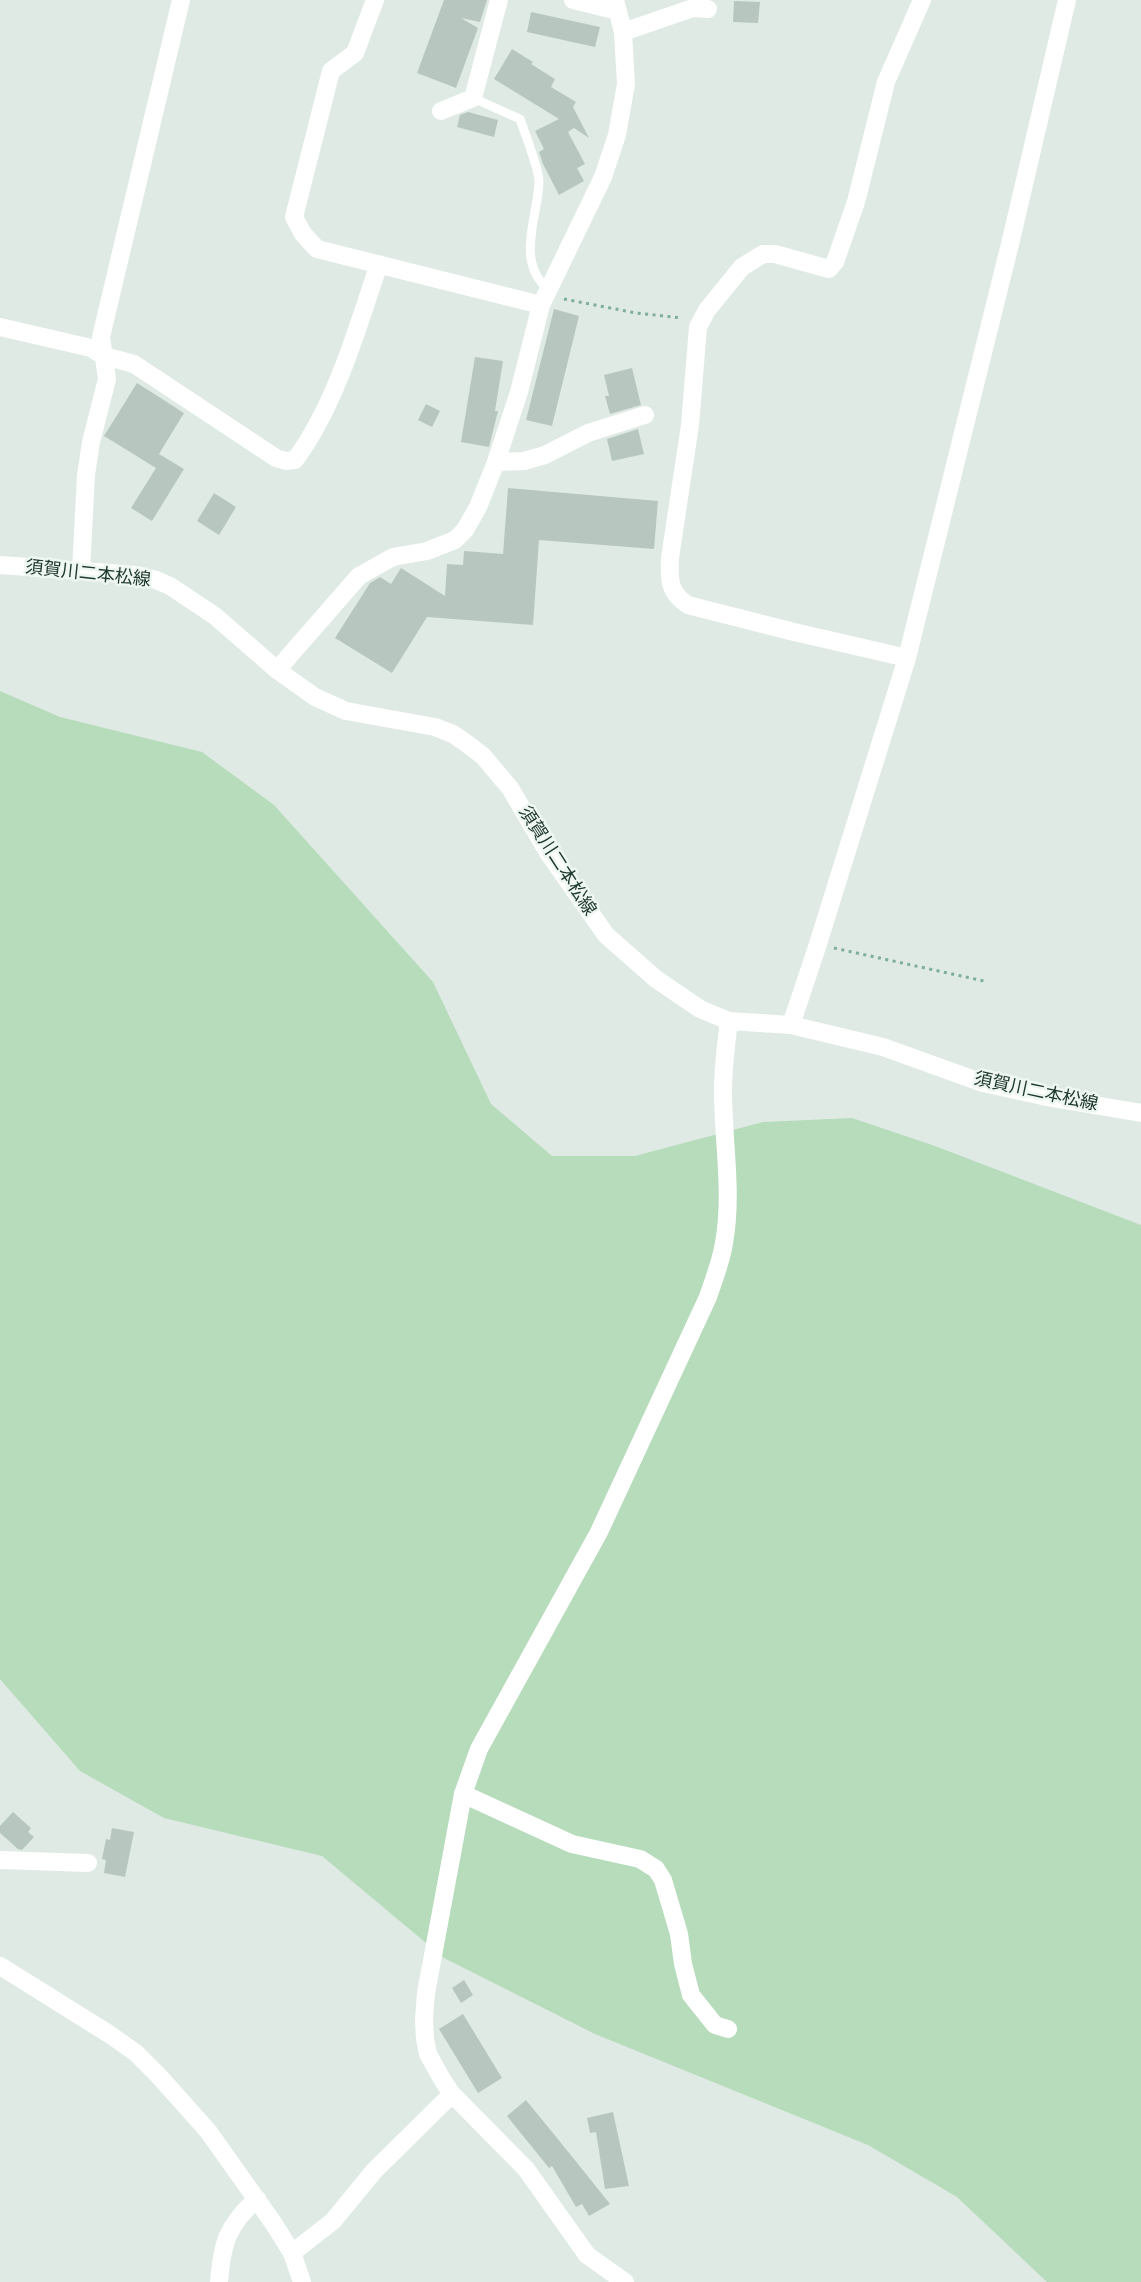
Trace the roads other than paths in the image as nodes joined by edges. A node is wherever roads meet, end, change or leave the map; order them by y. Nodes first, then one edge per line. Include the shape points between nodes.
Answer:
1 (181, 0) edge
2 (375, 0) edge
3 (499, 0) edge
4 (573, 0) edge
5 (922, 0) edge
6 (1067, 0) edge
7 (616, 5) edge
8 (708, 9) dead end
9 (623, 32) junction
10 (474, 98) junction
11 (441, 111) dead end
12 (379, 264) junction
13 (545, 296) junction
14 (0, 327) edge
15 (104, 356) junction
16 (645, 415) dead end
17 (496, 462) junction
18 (0, 565) edge
19 (81, 571) junction
20 (907, 658) junction
21 (277, 670) junction
22 (729, 1021) junction
23 (791, 1025) junction
24 (1141, 1113) edge
25 (463, 1794) junction
26 (0, 1860) edge
27 (88, 1863) dead end
28 (0, 1966) edge
29 (728, 2029) dead end
30 (452, 2094) junction
31 (257, 2199) junction
32 (292, 2253) junction
33 (219, 2282) edge
34 (302, 2282) edge
35 (625, 2282) edge

1 - 15 street via 100,337
2 - 12 street via 355,53 331,70 294,216 317,249
3 - 10 street
4 - 7 street
5 - 20 street via 886,82 856,202 835,262 830,269 763,254 742,267 701,320 669,578 671,589 688,605
6 - 20 street
7 - 9 street
8 - 9 street via 693,8
9 - 13 street via 626,84 617,135 603,177
10 - 11 street
10 - 13 lane via 520,119 539,181 530,227 531,255
12 - 13 street
12 - 15 street via 338,379 307,444 295,460 276,458 134,364
13 - 17 street
14 - 15 street via 91,348
15 - 19 street via 107,379 86,475
16 - 17 street via 588,433 545,455
17 - 21 street via 478,507 455,540 427,551 393,557 359,576
18 - 19 street, 須賀川二本松線
19 - 21 street, 須賀川二本松線 via 136,575 170,586 214,616
20 - 23 street
21 - 22 street, 須賀川二本松線 via 315,698 346,711 435,727 453,734 483,756 510,788 547,851 606,934 682,999
22 - 23 street, 須賀川二本松線
22 - 25 street via 723,1091 728,1201 724,1243 711,1289 599,1532 478,1749
23 - 24 street, 須賀川二本松線 via 883,1047 983,1083
25 - 29 street via 572,1844 640,1859 656,1869 676,1923 691,1995 715,2025
25 - 30 street via 424,2019 428,2054
26 - 27 street
28 - 31 street via 136,2053 208,2131
30 - 32 street via 374,2171 333,2221
30 - 35 street via 526,2169 587,2255
31 - 32 street
31 - 33 street via 242,2211 227,2234
32 - 34 street

